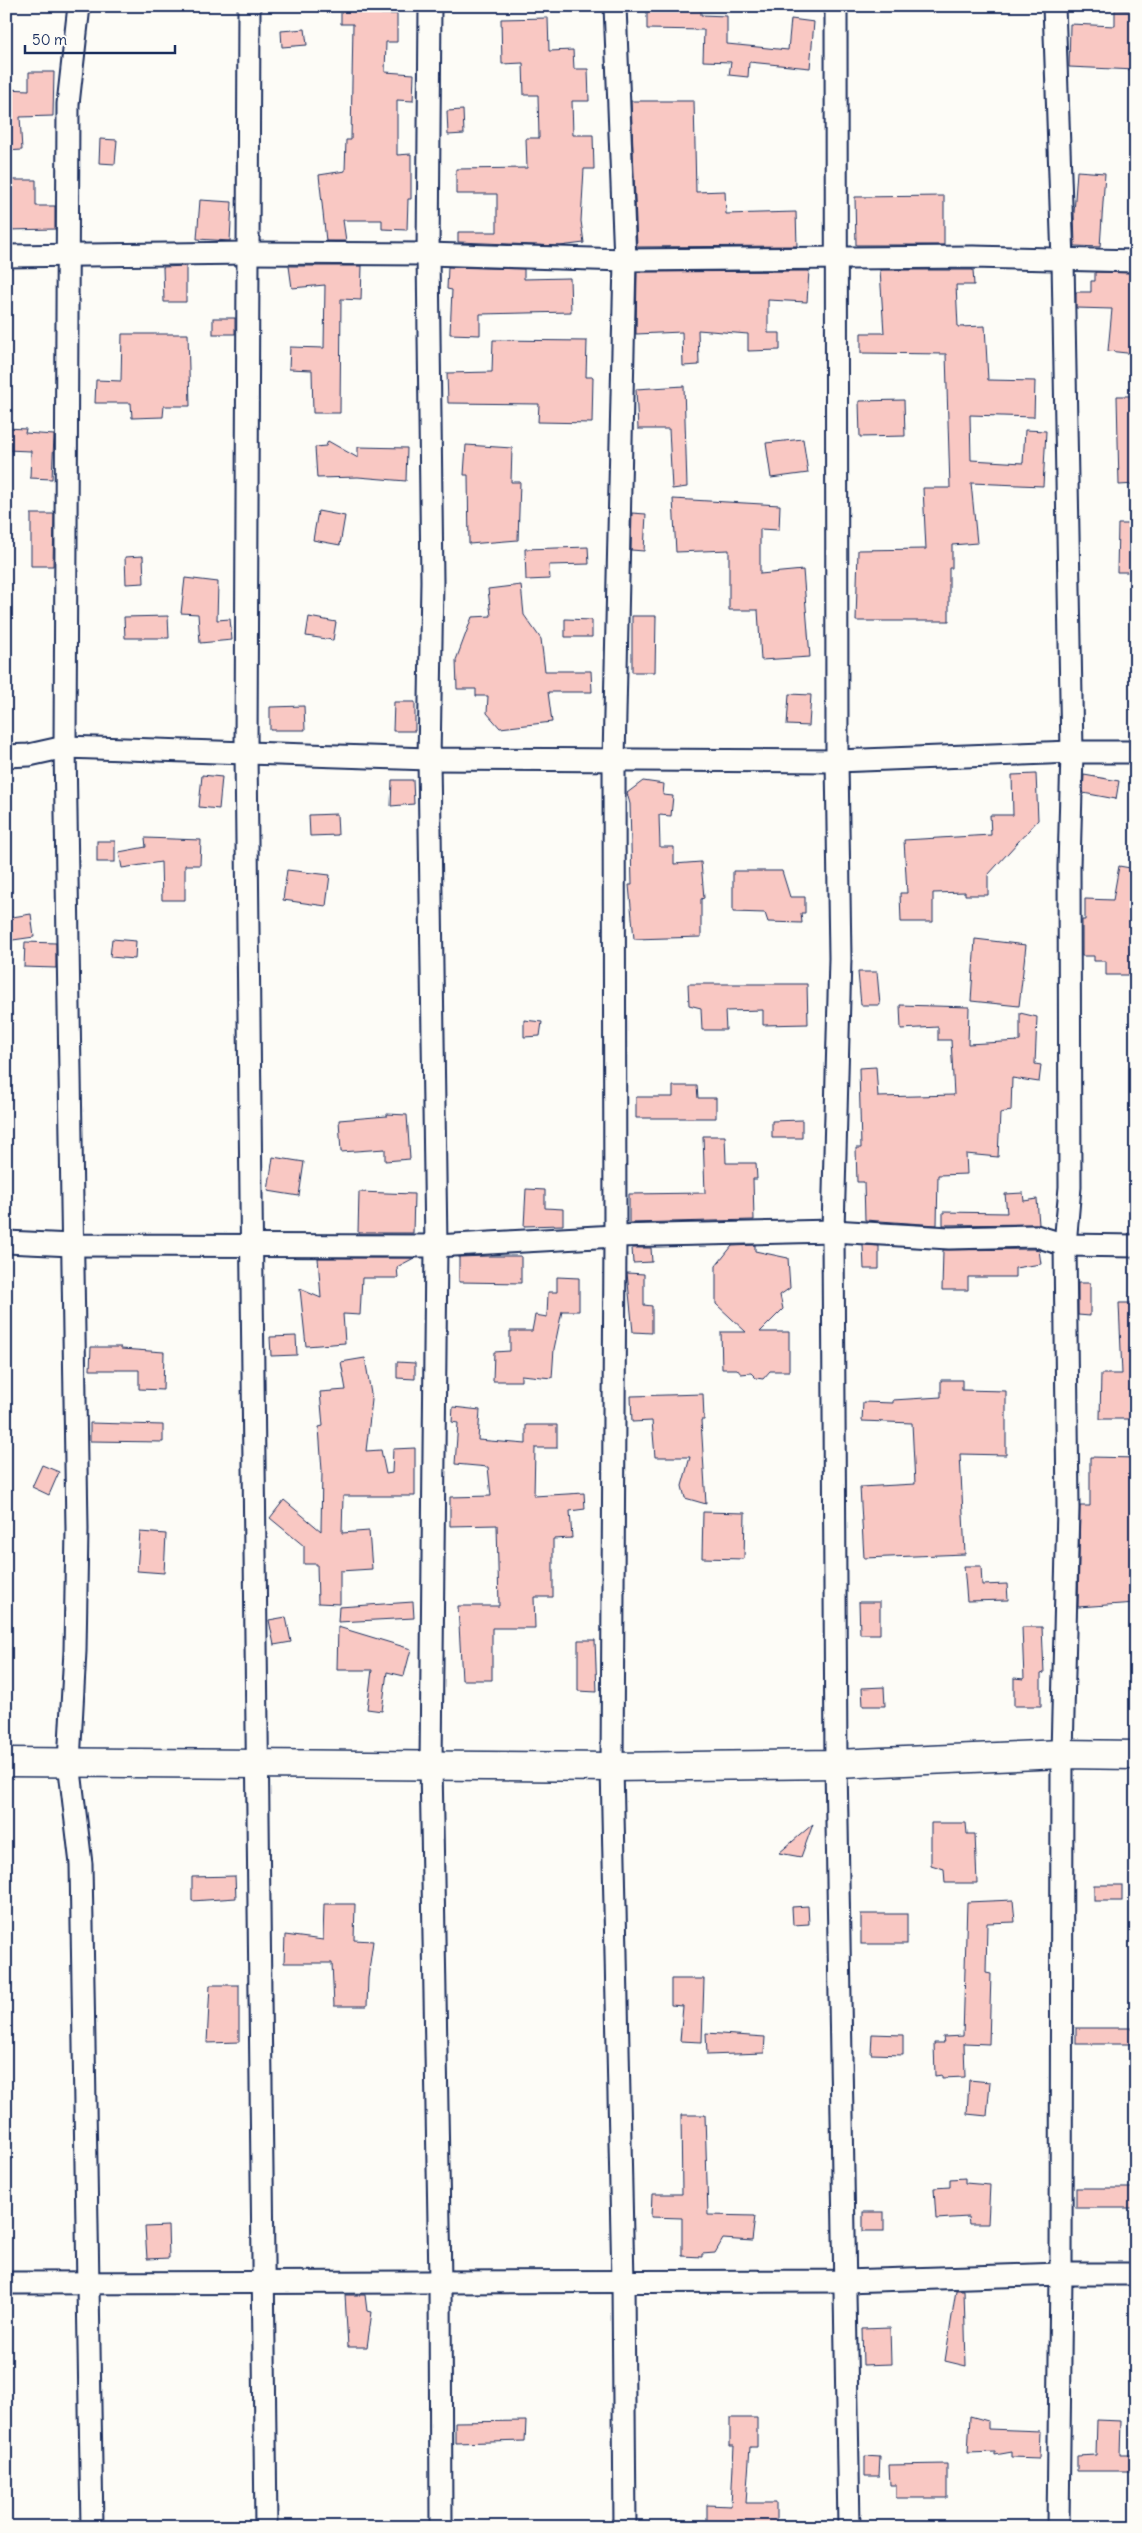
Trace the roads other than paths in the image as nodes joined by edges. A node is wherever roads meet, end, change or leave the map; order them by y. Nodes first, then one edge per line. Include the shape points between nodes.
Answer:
1 (79, 6) edge
2 (249, 6) edge
3 (430, 6) edge
4 (615, 6) edge
5 (836, 6) edge
6 (1054, 6) edge
7 (248, 253) junction
8 (428, 254) junction
9 (6, 256) edge
10 (67, 256) junction
11 (837, 257) junction
12 (625, 260) junction
13 (1063, 261) junction
14 (1136, 261) edge
15 (65, 747) junction
16 (1072, 752) junction
17 (1136, 752) edge
18 (246, 753) junction
19 (6, 756) edge
20 (429, 759) junction
21 (614, 759) junction
22 (837, 761) junction
23 (833, 1231) junction
24 (615, 1236) junction
25 (6, 1242) edge
26 (72, 1245) junction
27 (1065, 1245) junction
28 (251, 1246) junction
29 (436, 1246) junction
30 (1136, 1246) edge
31 (1062, 1754) junction
32 (1136, 1755) edge
33 (6, 1762) edge
34 (69, 1762) junction
35 (258, 1764) junction
36 (836, 1764) junction
37 (431, 1765) junction
38 (612, 1767) junction
39 (1061, 2274) junction
40 (1136, 2274) edge
41 (440, 2281) junction
42 (263, 2282) junction
43 (623, 2282) junction
44 (845, 2282) junction
45 (90, 2283) junction
46 (6, 2284) edge
47 (92, 2527) edge
48 (266, 2527) edge
49 (441, 2527) edge
50 (625, 2527) edge
51 (849, 2527) edge
52 (1058, 2527) edge

1 - 10 street via 68,104
2 - 7 street
3 - 8 street
4 - 12 street
5 - 11 street
6 - 13 street
7 - 8 street
7 - 10 street
7 - 18 street
8 - 12 street
8 - 20 street via 432,581
9 - 10 street
10 - 15 street
11 - 12 street
11 - 13 street
11 - 22 street
12 - 21 street
13 - 14 street
13 - 16 street
15 - 18 street
15 - 19 street
15 - 26 street
16 - 17 street
16 - 22 street
16 - 27 street via 1070,1187
18 - 20 street
18 - 28 street
20 - 21 street
20 - 29 street
21 - 22 street
21 - 24 street
22 - 23 street via 840,958
23 - 24 street
23 - 27 street via 949,1238 1036,1236
23 - 36 street
24 - 29 street
24 - 38 street
25 - 26 street
26 - 28 street
26 - 34 street via 76,1530 75,1651
27 - 30 street
27 - 31 street via 1068,1508
28 - 29 street
28 - 35 street
29 - 37 street
31 - 32 street
31 - 36 street
31 - 39 street
33 - 34 street
34 - 35 street
34 - 45 street via 81,1864
35 - 37 street
35 - 42 street
36 - 38 street
36 - 44 street
37 - 38 street
37 - 41 street
38 - 43 street
39 - 40 street
39 - 44 street
39 - 52 street
41 - 42 street
41 - 43 street
41 - 49 street
42 - 45 street
42 - 48 street
43 - 44 street
43 - 50 street
44 - 51 street
45 - 46 street
45 - 47 street

